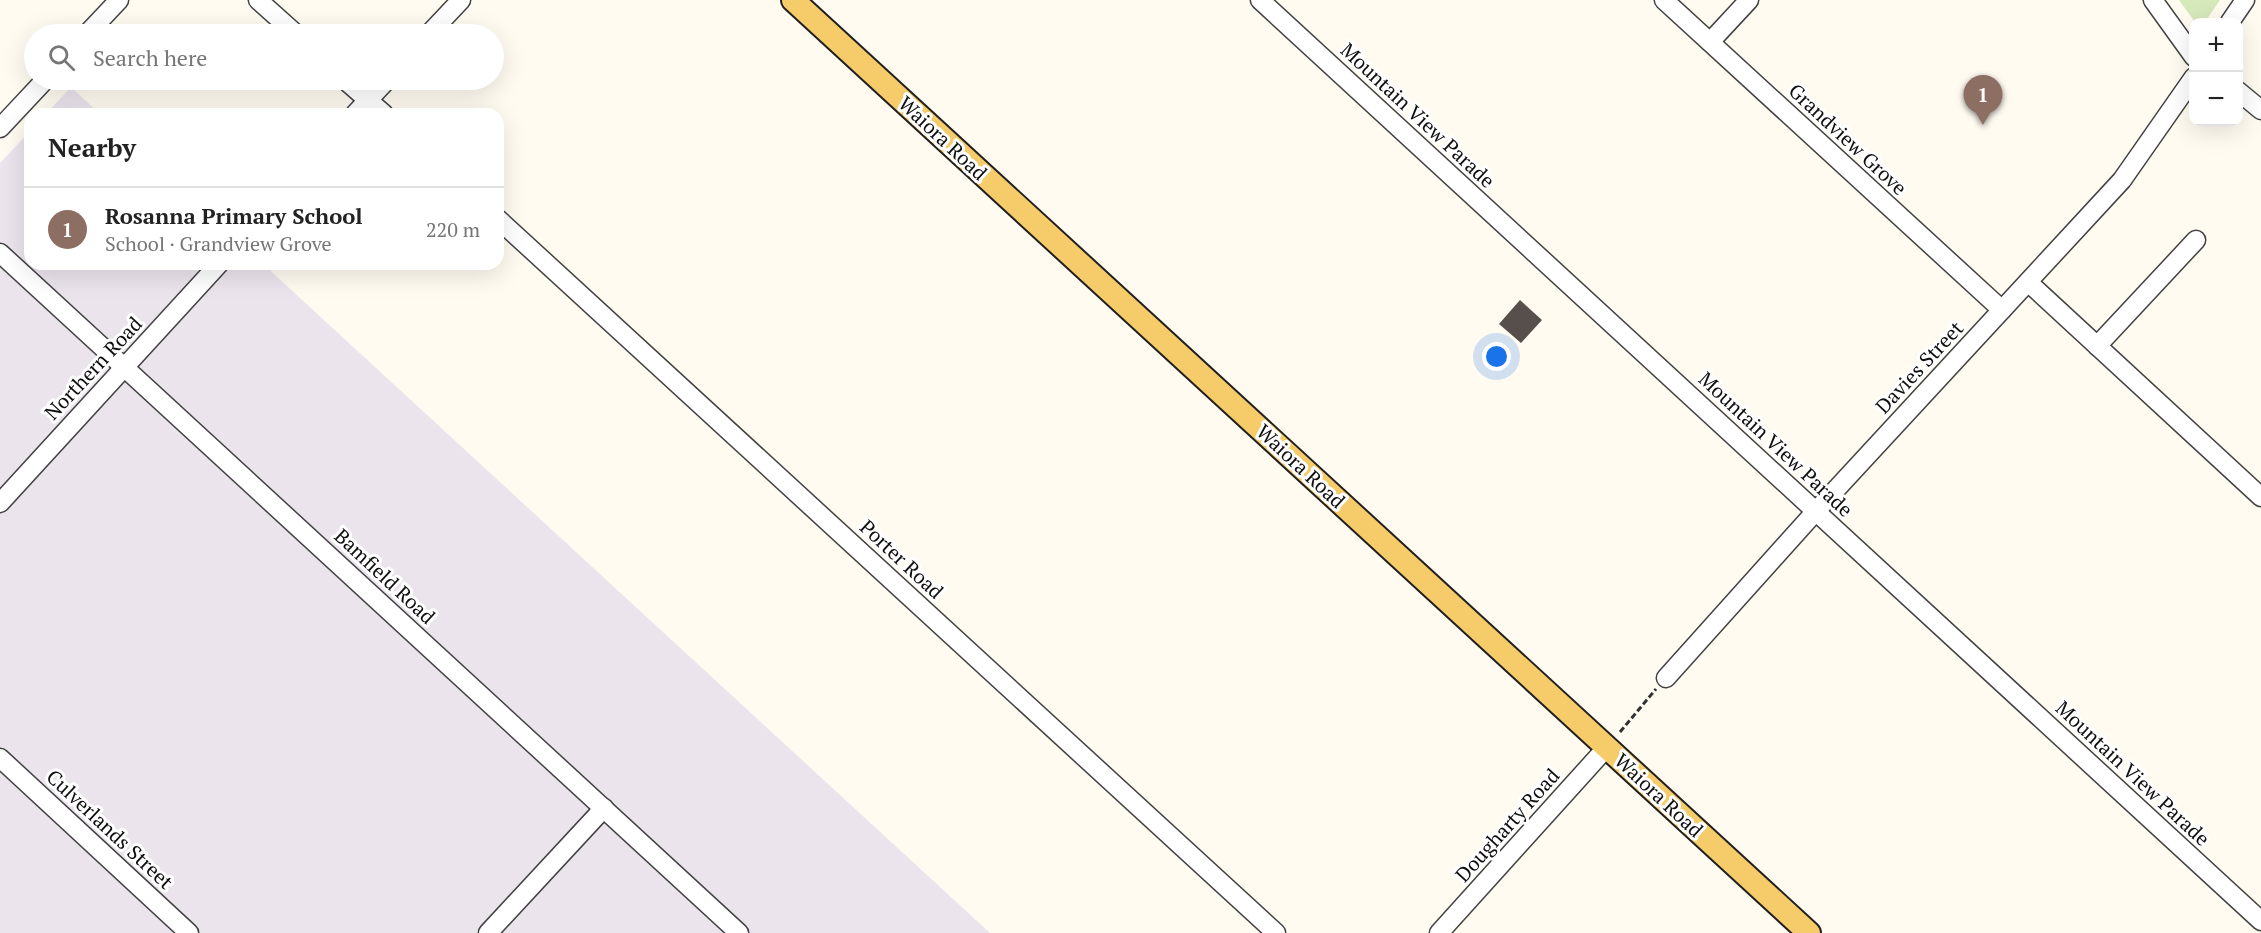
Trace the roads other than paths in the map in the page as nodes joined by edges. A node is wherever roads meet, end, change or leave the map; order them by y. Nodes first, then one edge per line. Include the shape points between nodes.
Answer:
1 (119, 0) edge
2 (258, 0) edge
3 (460, 0) edge
4 (793, 0) edge
5 (1260, 0) edge
6 (1664, 0) edge
7 (1749, 0) edge
8 (2153, 0) edge
9 (2245, 0) edge
10 (2233, 18) edge
11 (96, 24) edge
12 (285, 24) edge
13 (438, 24) edge
14 (1710, 42) junction
15 (2189, 51) edge
16 (2189, 83) edge
17 (36, 90) edge
18 (356, 90) edge
19 (378, 90) edge
20 (2249, 97) edge
21 (368, 100) junction
22 (361, 108) edge
23 (377, 108) edge
24 (2261, 110) edge
25 (0, 128) edge
26 (504, 225) edge
27 (2196, 240) dead end
28 (0, 253) edge
29 (214, 270) edge
30 (2028, 282) junction
31 (2002, 310) junction
32 (2097, 346) junction
33 (124, 368) junction
34 (2261, 497) edge
35 (0, 503) edge
36 (1816, 512) junction
37 (1666, 678) road end
38 (1607, 747) junction
39 (0, 758) edge
40 (604, 808) junction
41 (2261, 921) edge
42 (189, 933) edge
43 (488, 933) edge
44 (739, 933) edge
45 (1276, 933) edge
46 (1439, 933) edge
47 (1809, 933) edge

1 - 11 street
2 - 12 street
3 - 13 street
4 - 38 main road, Waiora Road
5 - 36 street, Mountain View Parade
6 - 14 street, Grandview Grove
7 - 14 street
8 - 15 street
9 - 10 street
14 - 31 street, Grandview Grove
16 - 30 street, Davies Street via 2122,180
17 - 25 street
18 - 21 street
19 - 21 street
20 - 24 street
21 - 22 street
21 - 23 street
26 - 45 street, Porter Road
27 - 32 street
28 - 33 street, Bamfield Road
29 - 33 street, Northern Road
30 - 31 street, Davies Street
30 - 32 street
31 - 36 street, Davies Street
32 - 34 street
33 - 35 street, Northern Road
33 - 40 street, Bamfield Road
36 - 37 street, Davies Street
36 - 41 street, Mountain View Parade
38 - 46 street, Dougharty Road
38 - 47 main road, Waiora Road
39 - 42 street, Culverlands Street
40 - 43 street
40 - 44 street, Bamfield Road

